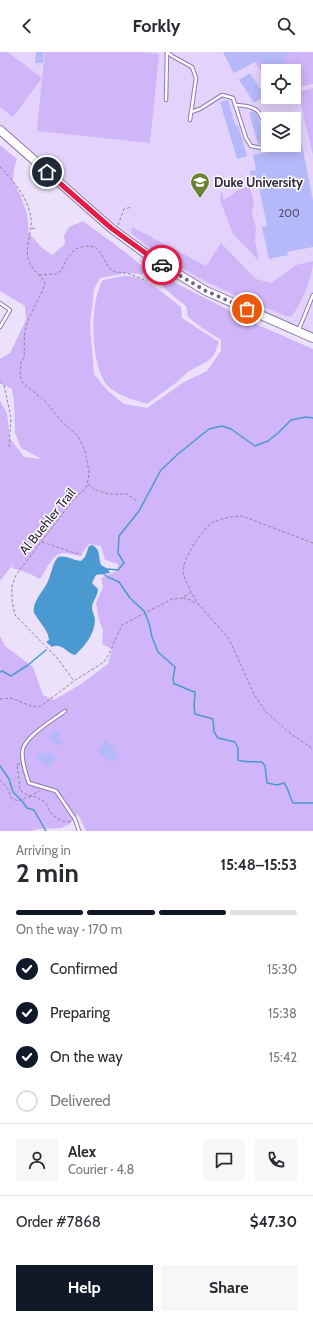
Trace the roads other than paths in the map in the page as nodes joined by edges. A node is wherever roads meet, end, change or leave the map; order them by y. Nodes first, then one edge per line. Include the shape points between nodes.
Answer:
1 (167, 52) edge
2 (166, 100) dead end
3 (235, 105) junction
4 (191, 112) junction
5 (261, 116) edge
6 (190, 120) dead end
7 (0, 130) edge
8 (261, 148) edge
9 (313, 295) edge
10 (0, 303) edge
11 (0, 327) edge
12 (298, 331) junction
13 (313, 338) edge
14 (64, 711) dead end
15 (79, 831) edge

1 - 2 lane
1 - 4 lane via 192,67 196,78
3 - 4 lane via 233,98 222,95
3 - 5 lane via 254,107 259,110
3 - 8 lane via 246,138 251,146
4 - 6 lane
7 - 12 main road via 116,232 150,257 188,281
9 - 12 lane
10 - 11 lane via 10,310
12 - 13 main road
14 - 15 lane via 23,747 25,773 29,783 56,791 75,819

